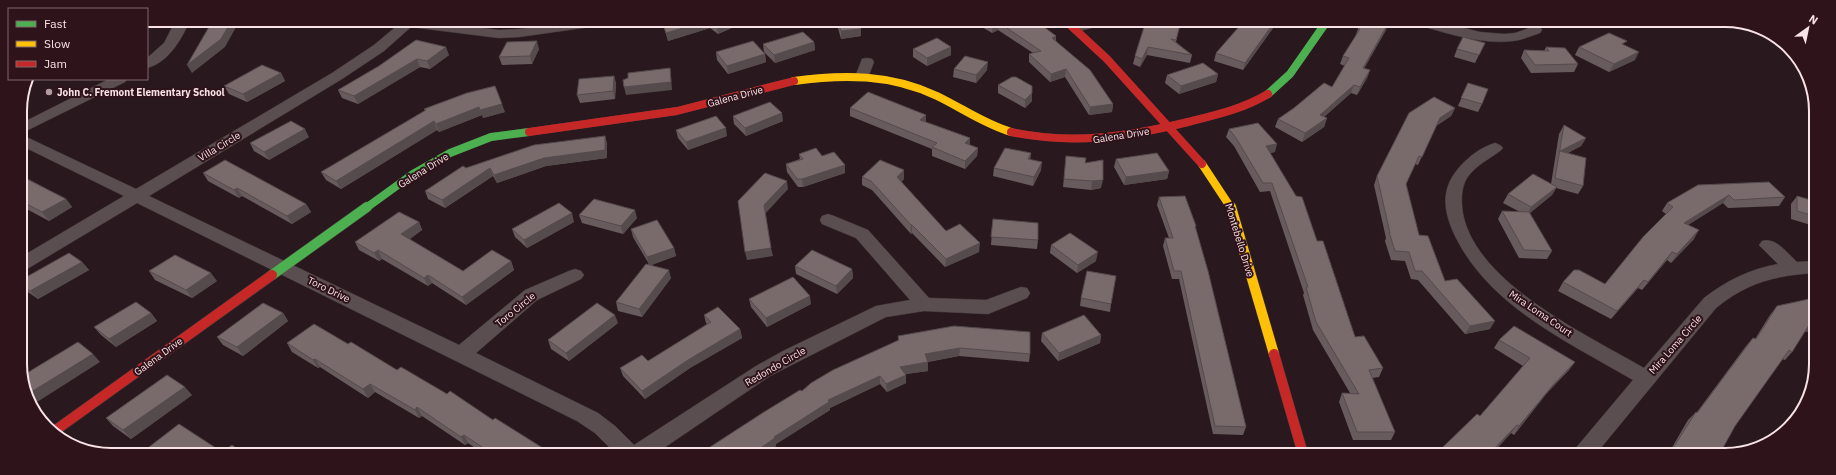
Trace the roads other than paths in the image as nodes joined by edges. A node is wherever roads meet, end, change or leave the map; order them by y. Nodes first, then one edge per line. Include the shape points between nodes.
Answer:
1 (181, 27) edge
2 (404, 27) edge
3 (448, 27) edge
4 (559, 27) edge
5 (1073, 27) edge
6 (1323, 27) edge
7 (1444, 27) edge
8 (1535, 30) dead end
9 (867, 62) dead end
10 (148, 63) edge
11 (862, 77) junction
12 (118, 80) edge
13 (27, 126) edge
14 (1168, 127) junction
15 (27, 142) edge
16 (1495, 148) dead end
17 (136, 196) junction
18 (828, 220) dead end
19 (1768, 245) dead end
20 (27, 261) edge
21 (283, 267) junction
22 (1792, 267) junction
23 (1809, 267) edge
24 (575, 275) dead end
25 (1021, 293) dead end
26 (924, 304) junction
27 (462, 354) junction
28 (1646, 378) junction
29 (58, 429) edge
30 (623, 448) edge
31 (647, 448) edge
32 (1301, 448) edge
33 (1588, 448) edge

1 - 10 street via 177,37 164,52
2 - 17 street, Villa Circle via 379,48 337,76
3 - 4 street via 500,34
5 - 14 street, Montebello Drive
6 - 14 street, Galena Drive via 1285,80 1262,98 1230,111
7 - 8 street via 1490,36 1513,37
9 - 11 street
11 - 14 street, Galena Drive via 912,85 983,122 1028,136 1053,140 1102,140
11 - 21 street, Galena Drive via 809,78 677,111 485,139 450,153 413,174
12 - 13 street
14 - 32 street, Montebello Drive via 1214,178 1230,204
15 - 17 street, Toro Drive
16 - 28 street, Mira Loma Court via 1466,169 1455,186 1453,200 1460,231 1481,266 1518,300 1549,322
17 - 20 street, Villa Circle
17 - 21 street, Toro Drive
18 - 26 street via 862,234
19 - 22 street
21 - 27 street, Toro Drive
21 - 29 street, Galena Drive
22 - 23 street, Mira Loma Circle
22 - 28 street, Mira Loma Circle via 1743,280 1724,291 1710,303
24 - 27 street, Toro Circle via 530,295
25 - 26 street, Redondo Circle via 988,307
26 - 31 street, Redondo Circle via 882,311 790,356
27 - 30 street, Toro Drive via 596,421
28 - 33 street, Mira Loma Circle

